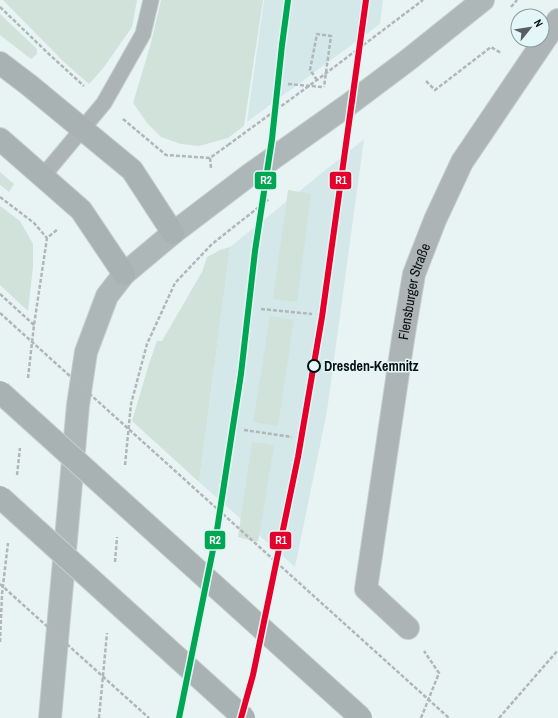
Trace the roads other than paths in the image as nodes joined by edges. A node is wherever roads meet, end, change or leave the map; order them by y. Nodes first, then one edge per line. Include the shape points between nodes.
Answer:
1 (151, 0) edge
2 (482, 1) edge
3 (558, 20) edge
4 (0, 63) edge
5 (82, 130) junction
6 (0, 139) edge
7 (43, 176) junction
8 (173, 233) junction
9 (124, 274) junction
10 (0, 392) edge
11 (0, 497) edge
12 (408, 628) road end
13 (50, 718) edge
14 (244, 718) edge
15 (361, 718) edge

1 - 5 lane via 144,34 104,103
2 - 8 main road via 366,92
3 - 12 street, Flensburger Straße via 462,162 414,274 366,589
4 - 5 highway
5 - 7 lane
5 - 8 highway via 132,170
6 - 7 highway
7 - 9 highway via 81,210
8 - 9 main road
9 - 13 main road via 107,296 86,352 78,404
10 - 15 highway, bridge
11 - 14 highway, bridge

